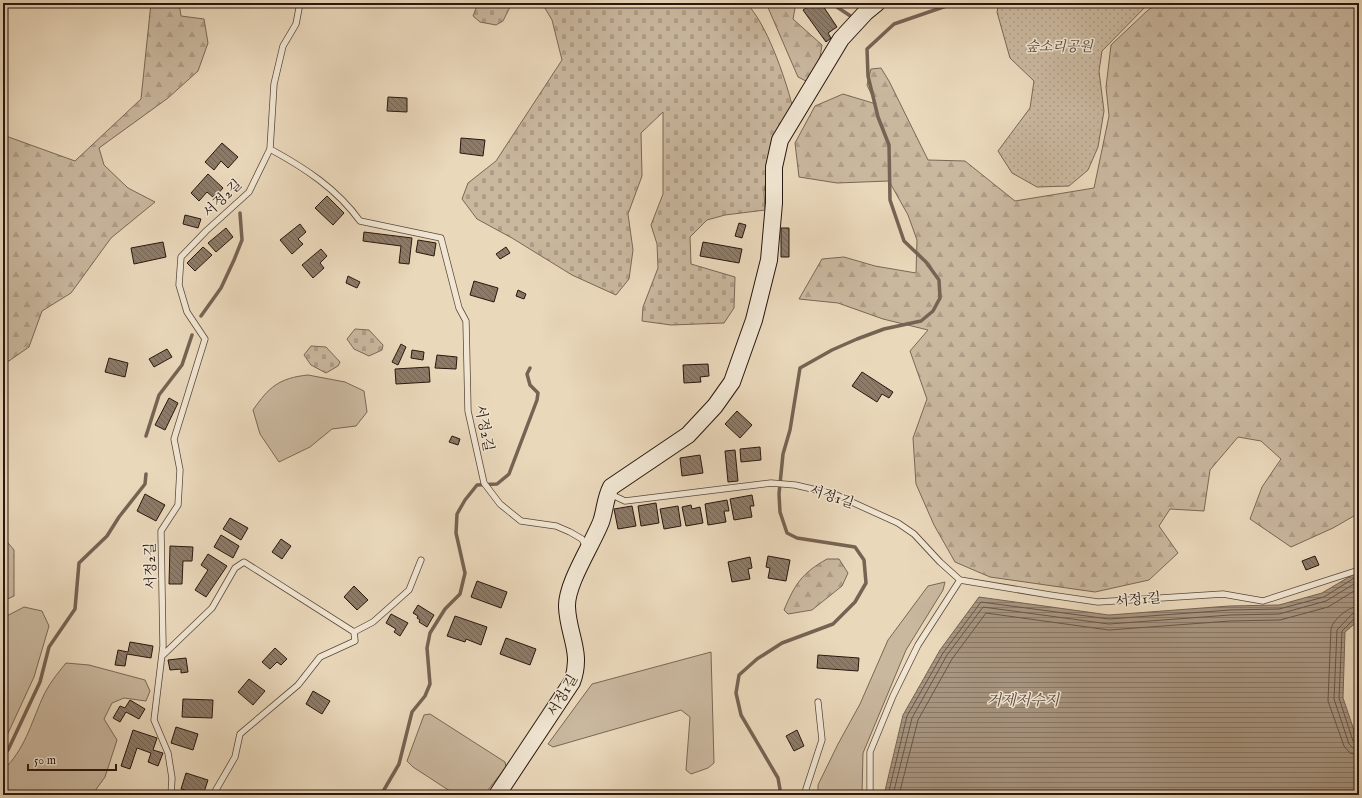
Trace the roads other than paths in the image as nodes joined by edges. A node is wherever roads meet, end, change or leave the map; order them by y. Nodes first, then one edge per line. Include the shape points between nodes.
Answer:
1 (300, 3) edge
2 (877, 3) edge
3 (270, 149) junction
4 (608, 493) junction
5 (588, 550) junction
6 (422, 560) dead end
7 (1359, 570) edge
8 (960, 580) junction
9 (354, 632) junction
10 (162, 656) junction
11 (818, 702) dead end
12 (171, 795) edge
13 (213, 795) edge
14 (497, 795) edge
15 (806, 795) edge
16 (870, 795) edge

1 - 3 lane via 296,24 283,46 274,84
2 - 4 street via 841,39 780,140 774,167 769,260 754,320 732,382 715,406 688,435 611,487
3 - 5 lane, 서정2길 via 321,181 348,204 360,222 441,238 459,308 466,321 468,411 484,483 500,504 521,521 556,526 570,532 582,539
3 - 10 lane, 서정2길 via 249,192 206,230 181,257 179,285 187,312 205,339 174,439 180,470 178,505 161,531
4 - 5 street, 서정1길 via 602,521
4 - 8 lane, 서정1길 via 625,501 771,483 795,485 834,494 898,523 914,534
5 - 14 street, 서정1길 via 569,591 567,607 577,668 572,682
6 - 9 lane via 409,590 374,622
7 - 8 lane, 서정1길 via 1263,601 1223,594 1098,602
8 - 16 lane via 918,645 890,703 870,752
9 - 10 lane via 244,562 235,568 212,608
9 - 13 lane via 355,640 320,657 298,685 240,734 235,757
10 - 12 lane, 서정2길 via 154,720 168,753 172,778
11 - 15 lane via 822,740

